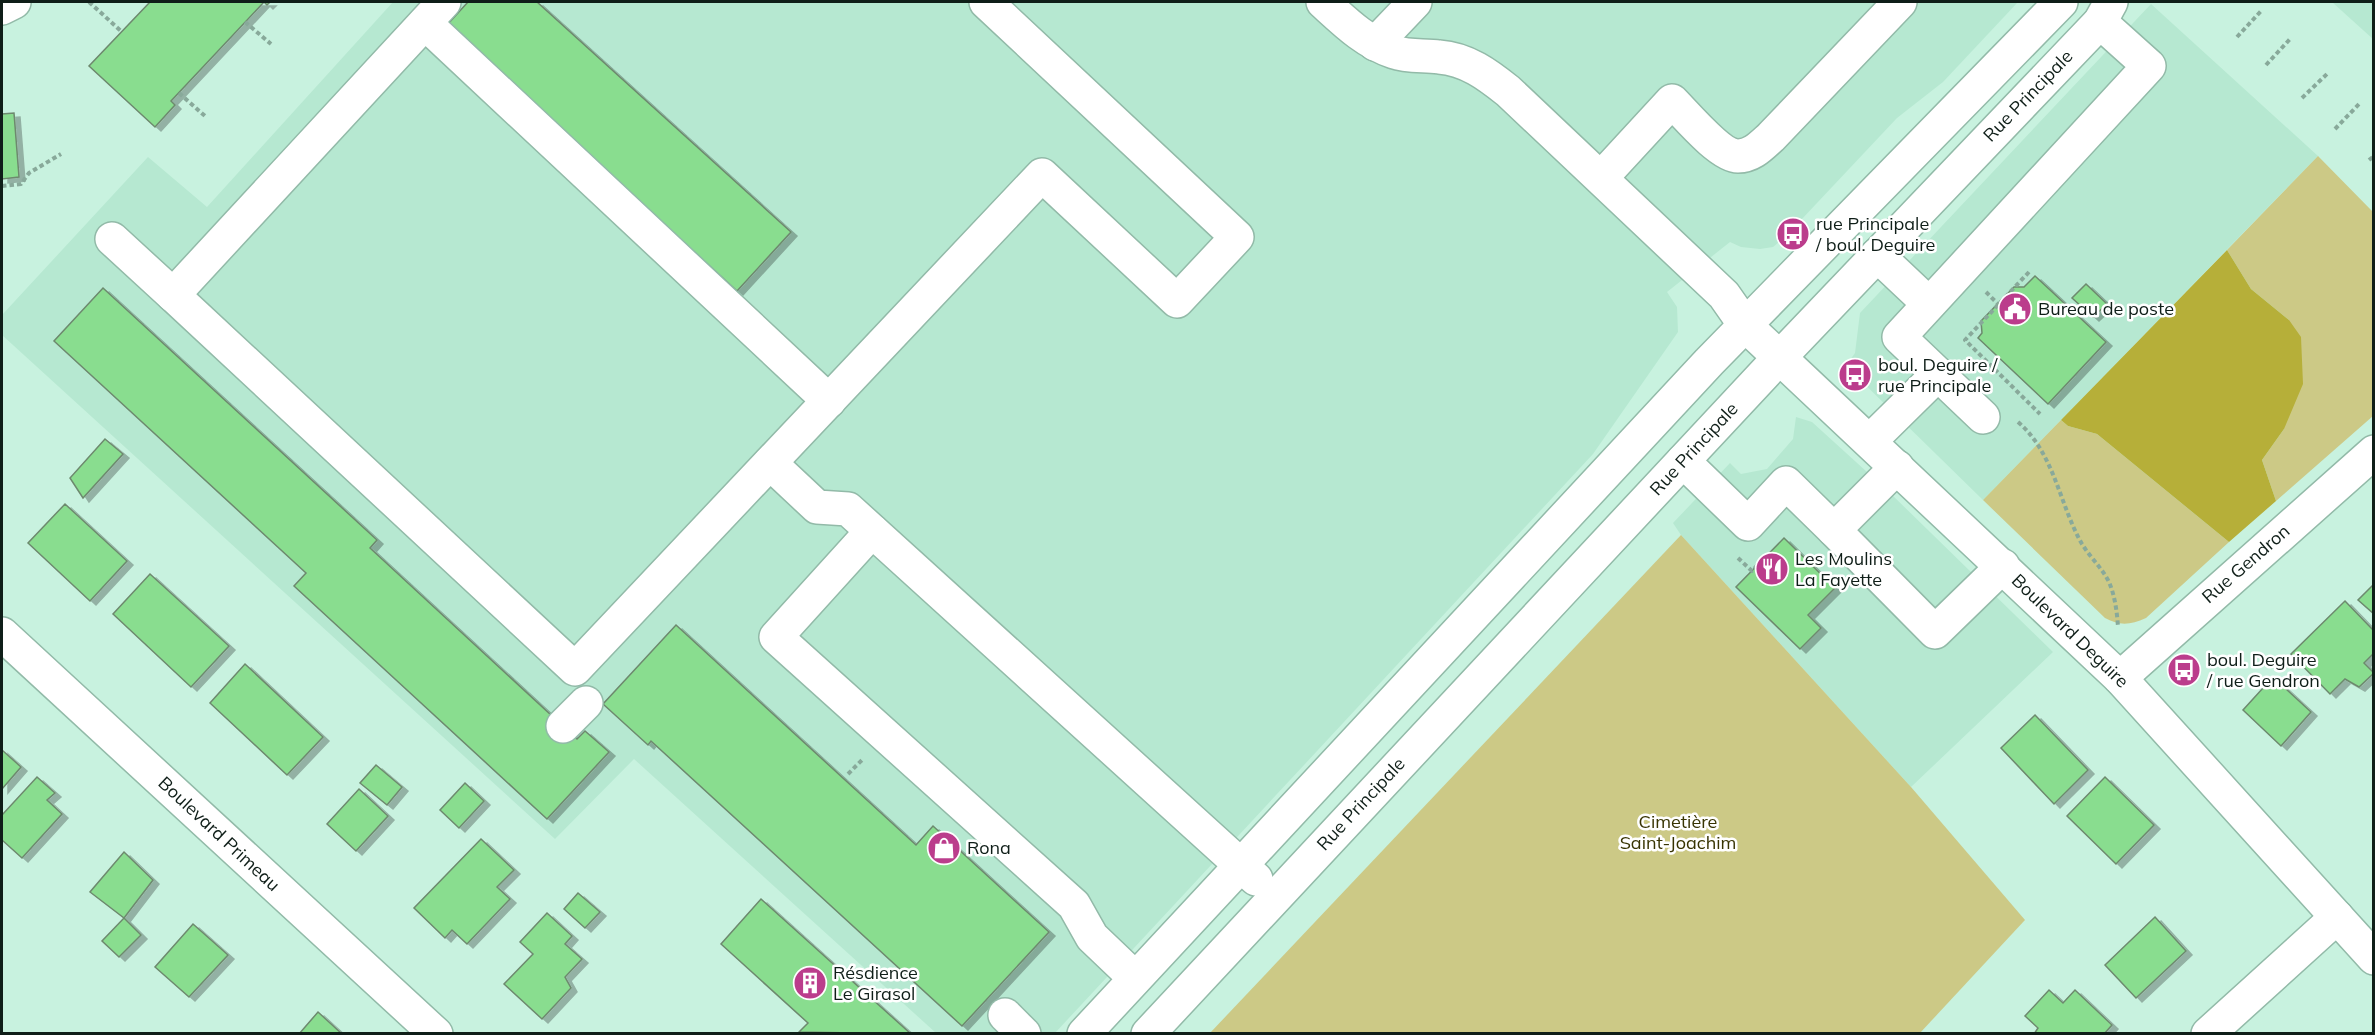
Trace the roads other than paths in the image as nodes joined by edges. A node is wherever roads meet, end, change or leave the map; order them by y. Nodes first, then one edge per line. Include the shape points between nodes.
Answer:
1 (14, 2) edge
2 (986, 2) edge
3 (1323, 2) edge
4 (1415, 2) edge
5 (1900, 2) edge
6 (2061, 2) edge
7 (2, 8) edge
8 (434, 12) edge
9 (2105, 12) edge
10 (1375, 44) junction
11 (1601, 178) junction
12 (112, 239) dead end
13 (1877, 255) junction
14 (173, 295) junction
15 (1929, 304) junction
16 (1745, 325) junction
17 (1780, 357) junction
18 (1938, 374) junction
19 (829, 401) junction
20 (1983, 417) road end
21 (1870, 441) junction
22 (2373, 452) edge
23 (1683, 461) junction
24 (770, 463) junction
25 (1898, 467) junction
26 (1834, 530) junction
27 (872, 531) junction
28 (2003, 566) junction
29 (2, 634) edge
30 (2120, 678) junction
31 (586, 703) dead end
32 (563, 726) dead end
33 (1240, 865) junction
34 (1275, 896) junction
35 (2337, 917) junction
36 (2373, 958) edge
37 (1136, 978) junction
38 (436, 1034) edge
39 (1084, 1034) edge
40 (1148, 1034) edge
41 (2208, 1034) edge

1 - 7 street
2 - 19 street via 1237,237 1177,301 1042,175
3 - 10 street, Boulevard Deguire
4 - 10 street
5 - 11 street via 1771,137 1750,154 1737,156 1724,151 1672,101
6 - 16 street
8 - 14 street
8 - 19 street
9 - 13 street, Rue Principale
9 - 15 street via 2148,66
10 - 11 street, Boulevard Deguire via 1396,52 1442,57 1483,71
11 - 16 street, Boulevard Deguire via 1724,295
12 - 14 street
13 - 15 street
13 - 17 street, Rue Principale
14 - 24 street via 575,669
15 - 18 street via 1899,337
16 - 17 street, Boulevard Deguire
16 - 33 street
17 - 21 street, Boulevard Deguire
17 - 23 street, Rue Principale
18 - 20 street
18 - 21 street
19 - 24 street
21 - 25 street, Boulevard Deguire
22 - 30 street, Rue Gendron
23 - 26 street via 1748,524 1786,483
23 - 34 street, Rue Principale
24 - 27 street via 817,507 848,509
25 - 26 street
25 - 28 street, Boulevard Deguire
26 - 28 street via 1935,632
27 - 33 street
27 - 37 street via 776,637 1074,905 1092,937
28 - 30 street, Boulevard Deguire
29 - 38 street, Boulevard Primeau
30 - 35 street, Boulevard Deguire
31 - 32 street
33 - 34 street
33 - 37 street
34 - 40 street, Rue Principale
35 - 36 street, Boulevard Deguire
35 - 41 street
37 - 39 street

